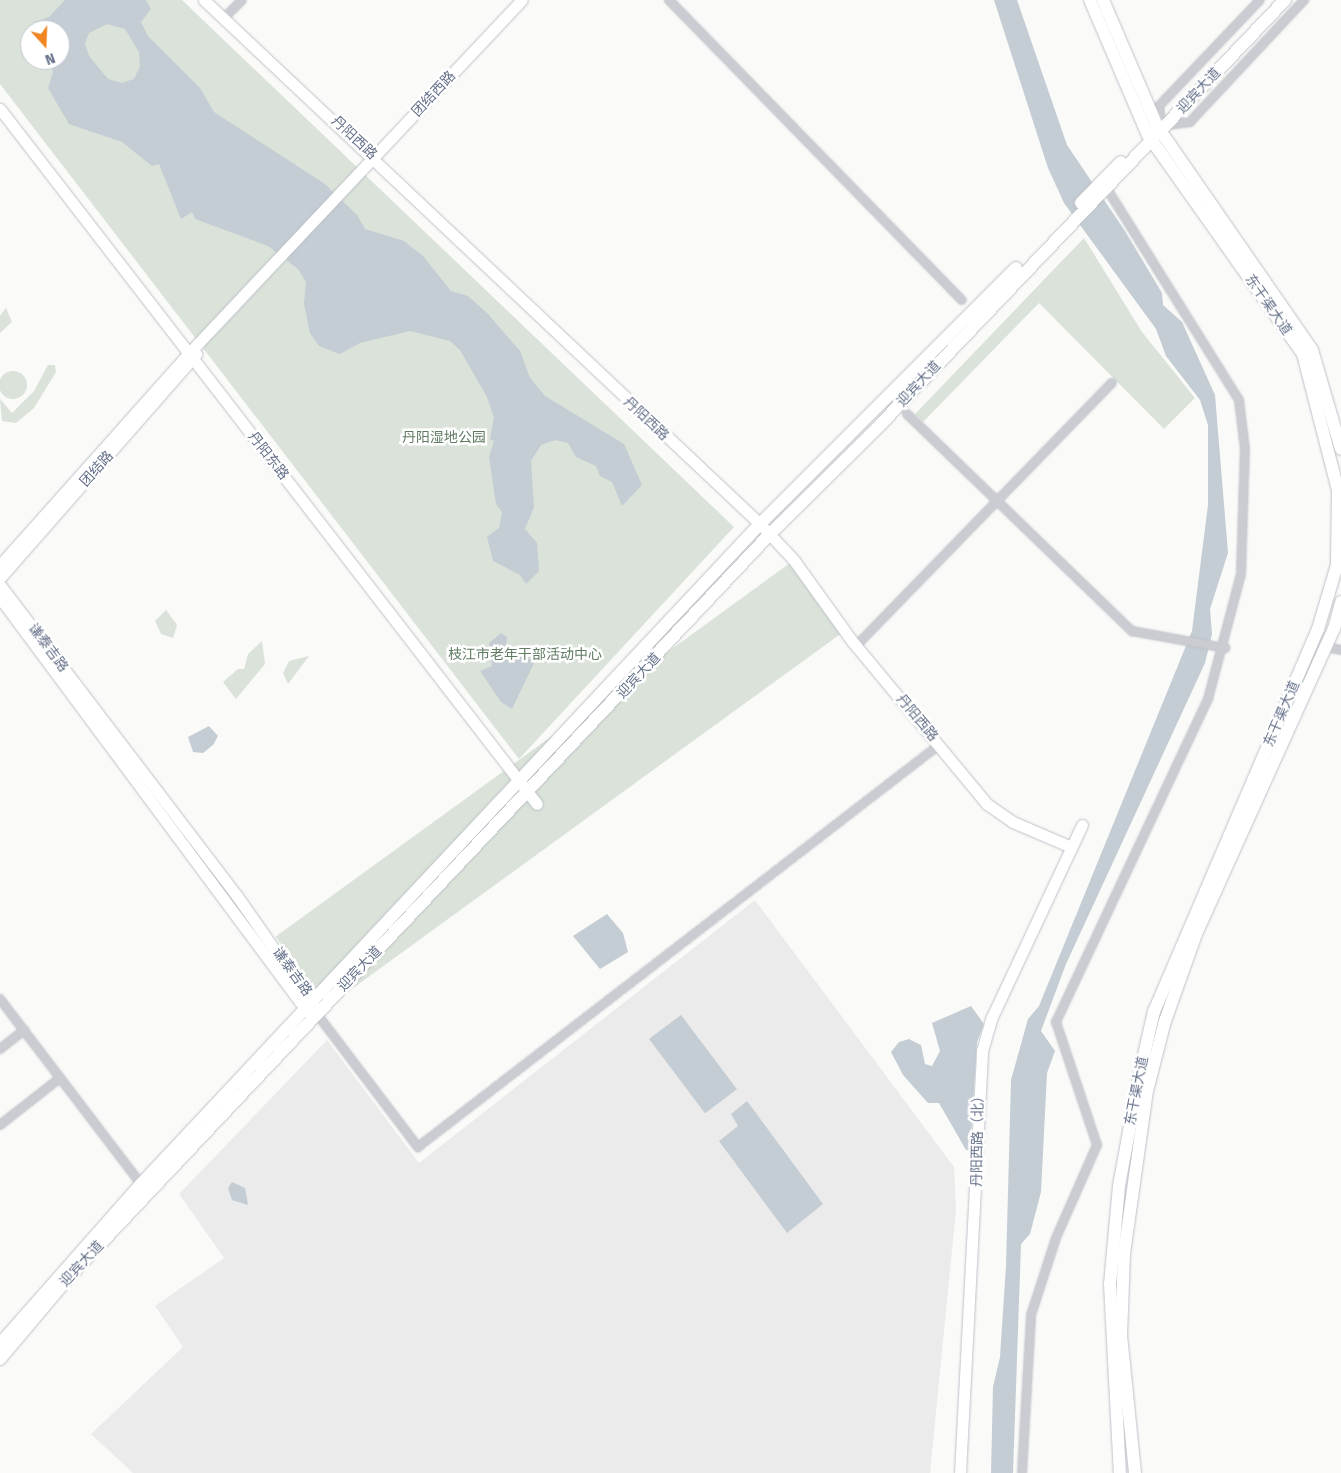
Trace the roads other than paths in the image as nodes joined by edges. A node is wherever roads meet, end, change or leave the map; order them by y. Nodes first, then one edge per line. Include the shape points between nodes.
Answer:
1 (204, 0) edge
2 (242, 0) edge
3 (522, 0) edge
4 (669, 0) edge
5 (1090, 0) edge
6 (1103, 0) edge
7 (1260, 0) edge
8 (1277, 0) edge
9 (1285, 0) edge
10 (1304, 0) edge
11 (224, 18) junction
12 (0, 109) edge
13 (1158, 130) junction
14 (374, 157) junction
15 (1100, 192) junction
16 (1067, 223) junction
17 (962, 300) dead end
18 (193, 354) junction
19 (1112, 383) dead end
20 (907, 414) dead end
21 (1341, 449) edge
22 (998, 502) junction
23 (1340, 503) edge
24 (760, 524) junction
25 (769, 535) junction
26 (0, 565) edge
27 (0, 578) edge
28 (0, 585) edge
29 (0, 598) edge
30 (1341, 602) edge
31 (856, 646) junction
32 (1326, 647) junction
33 (1225, 648) junction
34 (1341, 650) edge
35 (939, 745) junction
36 (520, 782) junction
37 (529, 792) junction
38 (537, 804) dead end
39 (1082, 825) dead end
40 (1069, 846) junction
41 (0, 1001) edge
42 (312, 1008) junction
43 (24, 1030) junction
44 (0, 1049) edge
45 (60, 1078) junction
46 (0, 1125) edge
47 (141, 1184) junction
48 (0, 1344) edge
49 (0, 1359) edge
50 (960, 1473) edge
51 (1022, 1473) edge
52 (1120, 1473) edge
53 (1135, 1473) edge

1 - 11 street, 丹阳西路
2 - 11 street
3 - 14 street, 团结西路
4 - 17 street
5 - 13 main road, 东干渠大道
6 - 13 main road, 东干渠大道
7 - 13 street via 1159,106
8 - 13 main road, 迎宾大道
9 - 13 main road, 迎宾大道
10 - 13 street via 1190,122
11 - 14 street, 丹阳西路
12 - 18 street, 丹阳东路
13 - 15 main road, 迎宾大道
13 - 21 main road, 东干渠大道 via 1312,350
13 - 23 main road, 东干渠大道 via 1303,354
14 - 18 street, 团结西路
14 - 24 street, 丹阳西路
15 - 16 main road, 迎宾大道
15 - 33 street via 1239,400 1245,449 1242,574
16 - 24 main road, 迎宾大道
16 - 25 main road, 迎宾大道 via 881,424
18 - 26 street, 团结路
18 - 27 street, 团结路
18 - 36 street, 丹阳东路
19 - 22 street
20 - 22 street
22 - 31 street
22 - 33 street via 1132,631
23 - 52 main road, 东干渠大道 via 1337,565 1318,629 1154,1011 1139,1077 1119,1186 1110,1284
24 - 25 street, 丹阳西路
24 - 36 main road, 迎宾大道
25 - 31 street, 丹阳西路 via 793,559
25 - 37 main road, 迎宾大道
28 - 42 street, 谦泰吉路
29 - 42 street, 谦泰吉路
30 - 32 main road, 东干渠大道
31 - 35 street, 丹阳西路
32 - 34 street
32 - 53 main road, 东干渠大道 via 1196,934 1165,1022 1147,1092 1124,1254 1122,1327
33 - 51 street via 1208,699 1056,1022 1097,1145 1056,1238 1031,1315
35 - 40 street, 丹阳西路 via 987,804 1012,822
35 - 42 street via 418,1147
36 - 37 street, 丹阳东路
36 - 42 main road, 迎宾大道
37 - 38 street, 丹阳东路
37 - 42 main road, 迎宾大道
39 - 40 street, 丹阳西路（北）
40 - 50 street, 丹阳西路（北） via 992,1016 982,1052
41 - 43 street
42 - 47 main road, 迎宾大道
42 - 49 main road, 迎宾大道 via 69,1277
43 - 44 street
43 - 45 street
45 - 46 street
45 - 47 street
47 - 48 main road, 迎宾大道

